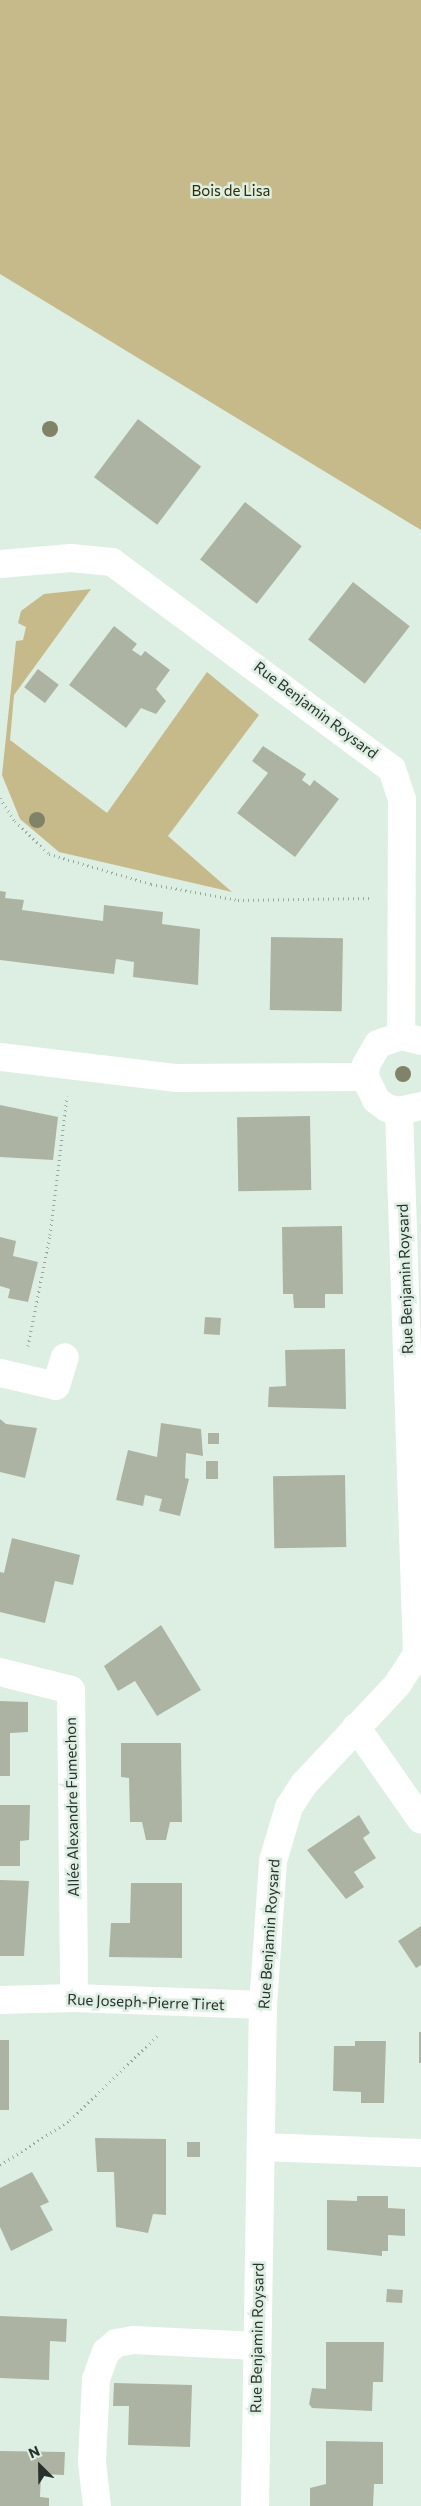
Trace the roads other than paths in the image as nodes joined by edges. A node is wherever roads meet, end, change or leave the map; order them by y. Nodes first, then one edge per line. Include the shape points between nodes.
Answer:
1 (0, 564) edge
2 (411, 1038) edge
3 (0, 1057) edge
4 (365, 1078) junction
5 (410, 1109) edge
6 (66, 1357) dead end
7 (10, 1375) edge
8 (0, 1672) edge
9 (356, 1727) junction
10 (421, 1820) edge
11 (74, 1998) junction
12 (0, 2000) edge
13 (263, 2005) junction
14 (263, 2147) junction
15 (421, 2153) edge
16 (256, 2346) junction
17 (97, 2506) edge
18 (255, 2506) edge

1 - 2 street, Rue Benjamin Roysard via 71,558 112,562 392,769 402,799
2 - 4 street via 378,1044 366,1065
3 - 4 street via 177,1078
4 - 5 street via 376,1100
5 - 9 street, Rue Benjamin Roysard via 417,1654 397,1685
6 - 7 street via 56,1386
8 - 11 street, Allée Alexandre Fumechon via 70,1690
9 - 10 street
9 - 13 street, Rue Benjamin Roysard via 304,1784 281,1831 273,1861
11 - 12 street, Rue Joseph-Pierre Tiret
11 - 13 street, Rue Joseph-Pierre Tiret
13 - 14 street, Rue Benjamin Roysard
14 - 15 street
14 - 16 street, Rue Benjamin Roysard
16 - 17 street via 134,2340 116,2343 106,2352 96,2379 92,2462
16 - 18 street, Rue Benjamin Roysard

